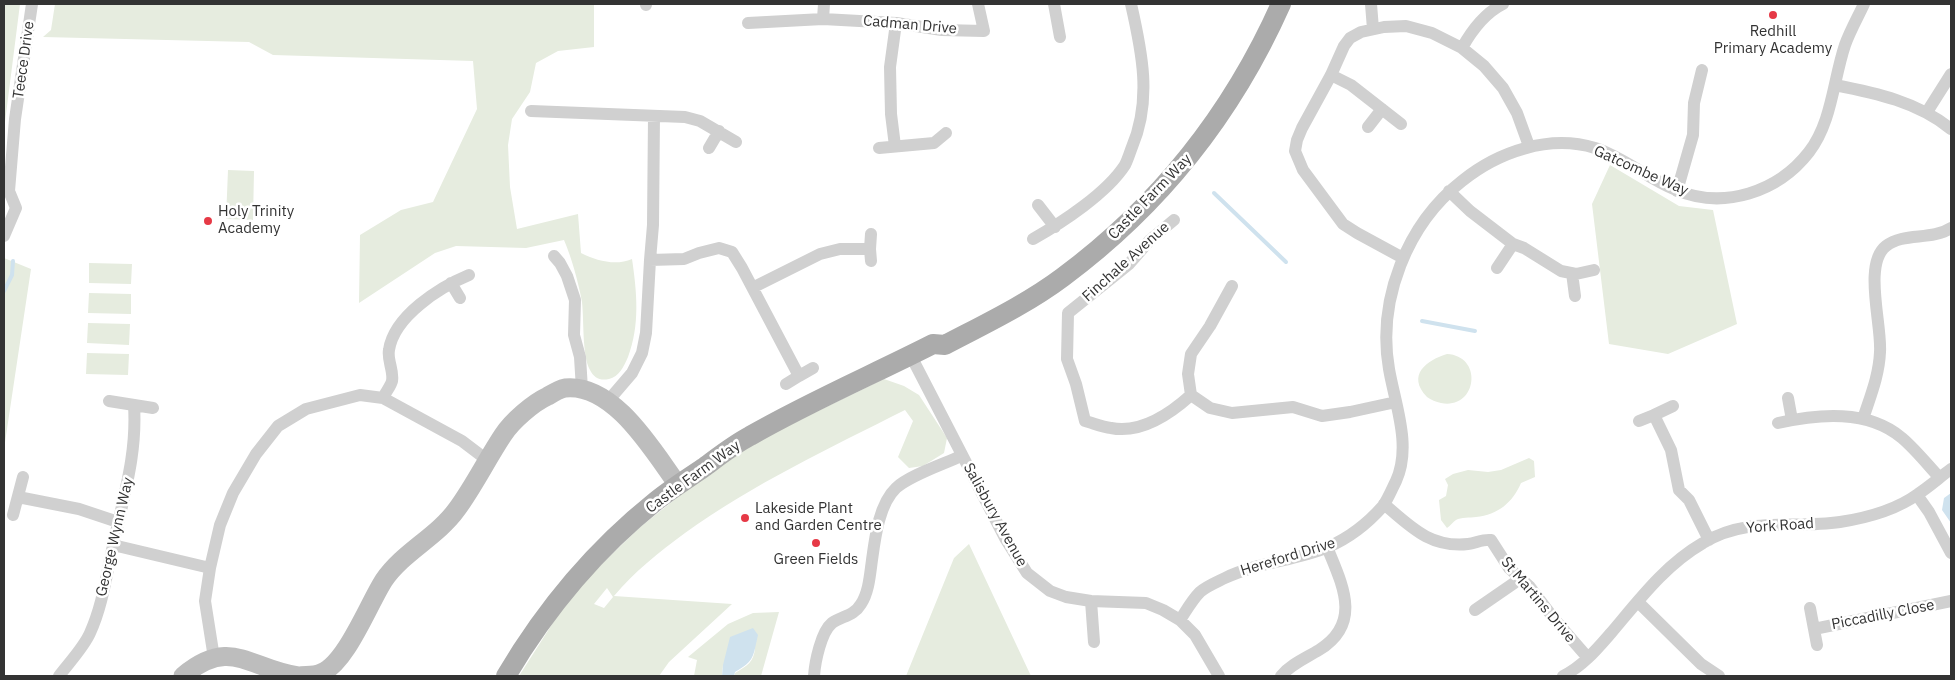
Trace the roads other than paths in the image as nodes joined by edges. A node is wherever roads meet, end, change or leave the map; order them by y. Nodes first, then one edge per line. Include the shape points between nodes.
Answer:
1 (32, 4) edge
2 (824, 4) edge
3 (978, 4) edge
4 (1054, 4) edge
5 (1131, 4) edge
6 (1268, 4) edge
7 (1281, 4) edge
8 (1371, 4) edge
9 (1503, 4) edge
10 (1864, 4) edge
11 (823, 19) junction
12 (748, 23) dead end
13 (896, 23) junction
14 (1374, 29) junction
15 (1060, 37) dead end
16 (1462, 48) junction
17 (1702, 70) dead end
18 (1951, 74) edge
19 (1332, 75) junction
20 (1835, 85) junction
21 (1382, 109) junction
22 (531, 111) dead end
23 (1927, 112) junction
24 (654, 116) junction
25 (1401, 124) dead end
26 (1368, 127) dead end
27 (1951, 129) edge
28 (719, 131) junction
29 (946, 133) dead end
30 (736, 142) dead end
31 (895, 146) junction
32 (1529, 146) junction
33 (709, 148) dead end
34 (879, 148) dead end
35 (1449, 191) junction
36 (1677, 191) junction
37 (1038, 204) dead end
38 (1174, 220) dead end
39 (1055, 227) junction
40 (1951, 228) edge
41 (5, 234) edge
42 (871, 234) dead end
43 (1033, 239) dead end
44 (1513, 244) junction
45 (554, 256) dead end
46 (1403, 258) junction
47 (650, 260) junction
48 (1497, 268) dead end
49 (1594, 270) dead end
50 (1572, 273) junction
51 (469, 275) dead end
52 (451, 283) junction
53 (1232, 286) dead end
54 (754, 288) junction
55 (1575, 296) dead end
56 (460, 298) dead end
57 (933, 344) junction
58 (911, 356) junction
59 (813, 368) dead end
60 (799, 376) junction
61 (786, 384) dead end
62 (582, 389) junction
63 (1190, 395) junction
64 (383, 398) junction
65 (1788, 398) dead end
66 (110, 401) dead end
67 (608, 401) junction
68 (1396, 402) junction
69 (134, 405) junction
70 (1673, 406) dead end
71 (153, 408) dead end
72 (1654, 415) junction
73 (1863, 418) junction
74 (1792, 420) junction
75 (1640, 421) dead end
76 (1778, 423) dead end
77 (961, 456) junction
78 (487, 460) junction
79 (1951, 469) edge
80 (23, 477) dead end
81 (1939, 477) junction
82 (678, 485) junction
83 (1917, 495) junction
84 (18, 497) junction
85 (1384, 504) junction
86 (13, 515) dead end
87 (118, 522) junction
88 (1709, 540) junction
89 (113, 545) junction
90 (1327, 547) junction
91 (1951, 553) edge
92 (210, 568) junction
93 (1520, 579) junction
94 (1091, 601) junction
95 (1638, 602) junction
96 (1951, 602) edge
97 (1810, 608) dead end
98 (1475, 610) dead end
99 (1180, 620) junction
100 (1814, 628) junction
101 (1094, 642) dead end
102 (1817, 645) dead end
103 (214, 658) junction
104 (1588, 658) junction
105 (321, 675) edge
106 (59, 676) edge
107 (184, 676) edge
108 (298, 676) edge
109 (506, 676) edge
110 (814, 676) edge
111 (1219, 676) edge
112 (1281, 676) edge
113 (1564, 676) edge
114 (1719, 676) edge

1 - 41 street, Teece Drive via 15,119 9,191 16,208
2 - 11 street
3 - 13 street, Cadman Drive via 984,30 942,30
4 - 15 street
5 - 39 street via 1142,51 1144,88 1142,118 1135,141 1125,164 1105,187
6 - 57 main road, Castle Farm Way via 1248,46 1207,114 1169,163 1134,200 1064,259 1010,294 938,333
7 - 57 main road, Castle Farm Way via 1254,61 1214,125 1193,153 1133,218 1030,299 945,345
8 - 14 street
9 - 16 street via 1479,23
10 - 20 street, Gatcombe Way via 1846,43
11 - 12 street, Cadman Drive
11 - 13 street, Cadman Drive
13 - 31 street via 890,67
14 - 16 street via 1416,28
14 - 19 street via 1350,38
16 - 32 street via 1503,88 1517,113
17 - 36 street via 1694,103 1692,135
18 - 23 street
19 - 21 street
19 - 46 street via 1297,140 1295,151 1298,161 1343,224
20 - 23 street via 1867,91
20 - 36 street, Gatcombe Way via 1817,140 1793,170 1775,183 1733,198 1715,199
21 - 25 street
21 - 26 street
22 - 24 street
23 - 27 street
24 - 28 street via 692,119
24 - 47 street via 654,225
28 - 30 street
28 - 33 street
29 - 31 street via 934,143
31 - 34 street
32 - 35 street, Gatcombe Way via 1486,164
32 - 36 street, Gatcombe Way via 1564,144 1594,148 1631,164
35 - 44 street
35 - 46 street, Gatcombe Way via 1425,219
37 - 39 street
38 - 63 street, Finchale Avenue via 1129,264 1068,313 1067,359 1085,421 1112,429 1137,427 1160,418
39 - 43 street
40 - 73 street via 1937,235 1893,242 1880,252 1875,261 1880,353 1874,387
42 - 54 street via 870,255 840,249 820,254
44 - 48 street
44 - 50 street via 1561,271
45 - 62 street via 567,276 575,300 574,335 580,357
46 - 68 street, Gatcombe Way via 1394,284 1386,343
47 - 54 street via 684,259 719,248 732,252
47 - 67 street via 642,353 632,373
49 - 50 street
50 - 55 street
51 - 52 street
52 - 56 street
52 - 64 street via 407,317 394,334 388,351 392,381
53 - 63 street via 1191,354 1188,374
54 - 60 street
57 - 58 main road, Castle Farm Way
58 - 77 street, Salisbury Avenue
58 - 82 main road, Castle Farm Way via 833,391 748,437
59 - 60 street
60 - 61 street
62 - 67 street
62 - 78 street via 564,388 537,401 504,433
63 - 68 street via 1210,408 1232,413 1293,406 1322,416
64 - 78 street via 462,441
64 - 92 street via 360,395 306,409 278,426 233,492 220,525
65 - 74 street
66 - 69 street
67 - 82 street via 635,429
68 - 85 street, Hereford Drive via 1402,443 1400,470
69 - 71 street
69 - 87 street, George Wynn Way via 132,462
70 - 72 street
72 - 75 street
72 - 88 street via 1671,450 1679,490 1689,500
73 - 74 street via 1816,416
73 - 81 street via 1901,437
74 - 76 street
77 - 94 street, Salisbury Avenue via 1027,573 1050,591
77 - 110 street via 896,489 882,513 876,532 868,586 861,604 853,613 832,623 826,631
78 - 105 street via 458,509 384,579 344,652
79 - 81 street, York Road
80 - 84 street
81 - 83 street, York Road
82 - 109 main road, Castle Farm Way via 588,564 553,607
83 - 88 street, York Road via 1878,513 1852,520 1813,525 1766,525 1726,531
83 - 91 street
84 - 86 street
84 - 87 street via 79,509
85 - 90 street, Hereford Drive via 1352,535
85 - 93 street, St Martins Drive via 1421,535 1449,544 1491,540
87 - 89 street, George Wynn Way
88 - 95 street, York Road via 1670,566
89 - 92 street
89 - 106 street, George Wynn Way via 90,635
90 - 99 street, Hereford Drive via 1241,570 1202,590
90 - 112 street via 1345,590 1343,622 1330,642
92 - 103 street via 205,601
93 - 98 street
93 - 104 street, St Martins Drive
94 - 99 street, Salisbury Avenue via 1146,603
94 - 101 street
95 - 104 street, York Road
95 - 114 street via 1700,664
96 - 100 street, Piccadilly Close
97 - 100 street, Piccadilly Close
99 - 111 street, Salisbury Avenue via 1195,635
100 - 102 street, Piccadilly Close
103 - 107 street
103 - 108 street via 229,655 282,674
104 - 113 street, York Road
105 - 108 street

